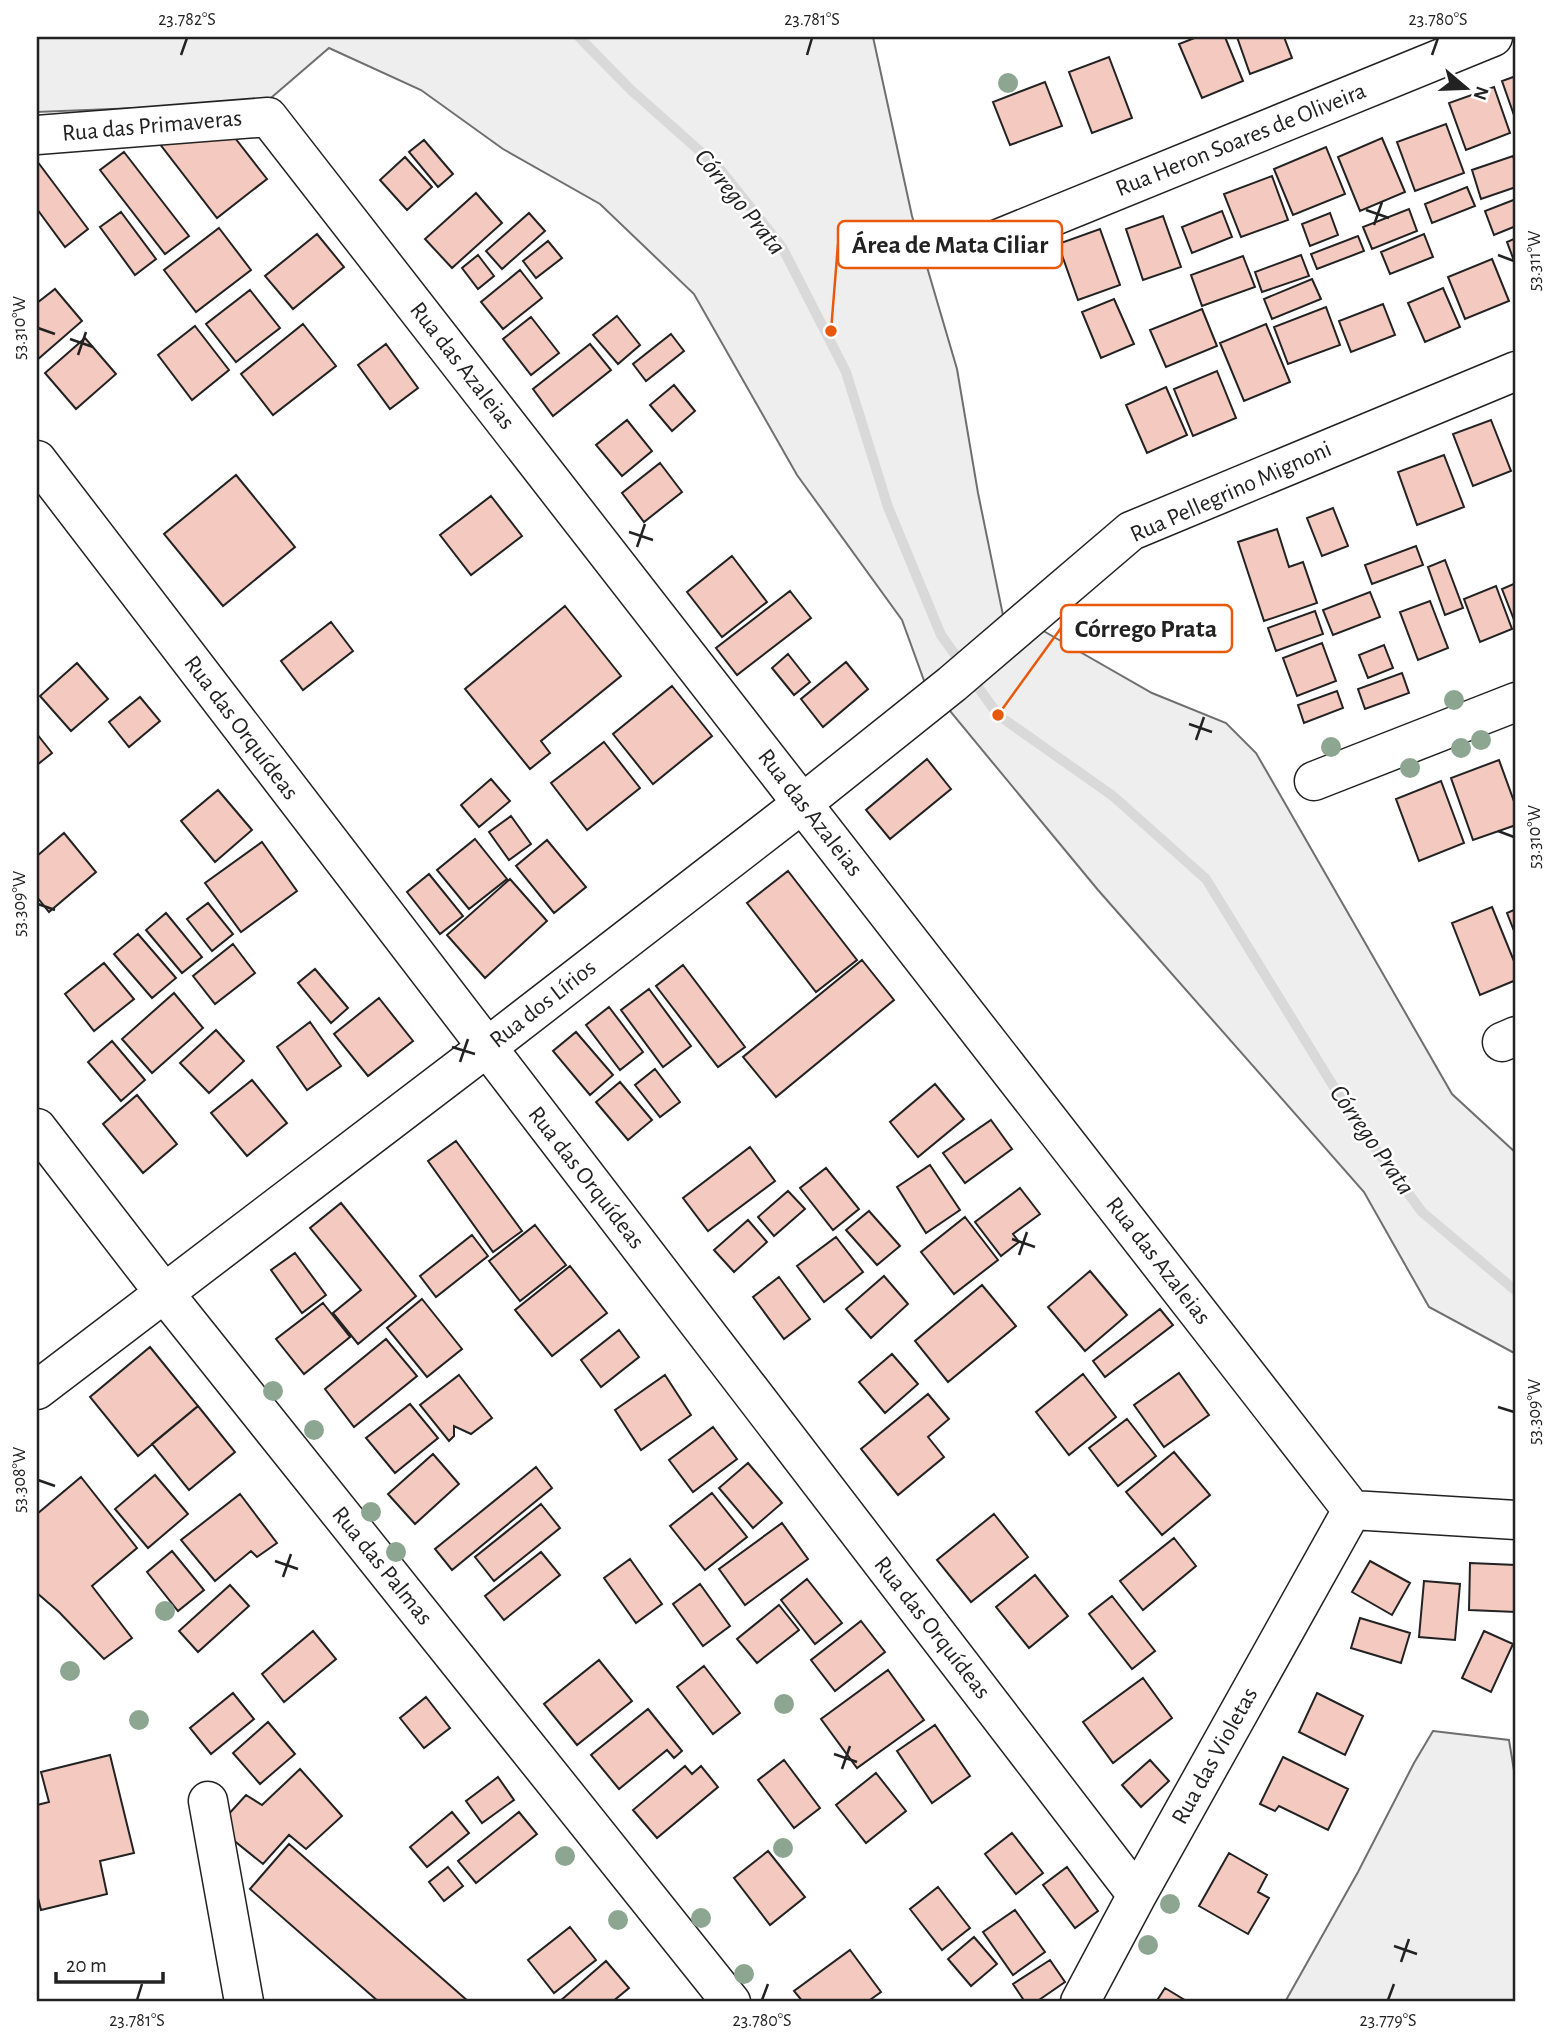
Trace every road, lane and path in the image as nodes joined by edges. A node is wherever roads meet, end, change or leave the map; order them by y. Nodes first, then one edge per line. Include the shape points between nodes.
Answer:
1 (1493, 37) edge
2 (268, 117) joint
3 (37, 135) edge
4 (988, 243) dead end
5 (1516, 371) edge
6 (37, 460) edge
7 (965, 673) joint
8 (1516, 702) edge
9 (1314, 781) dead end
10 (803, 803) junction
11 (486, 1048) junction
12 (37, 1128) edge
13 (165, 1294) junction
14 (37, 1390) edge
15 (1352, 1510) junction
16 (1516, 1520) edge
17 (208, 1801) dead end
18 (1137, 1895) junction
19 (244, 2002) edge
20 (731, 2002) edge
21 (1080, 2002) edge

1 - 4 street, Rua Heron Soares de Oliveira
2 - 3 street, Rua das Primaveras
2 - 10 street, Rua das Azaleias
5 - 7 street, Rua Pellegrino Mignoni via 1131,531
6 - 11 street, Rua das Orquídeas
7 - 10 street, Rua dos Lírios
8 - 9 street
10 - 11 street, Rua dos Lírios
10 - 15 street, Rua das Azaleias
11 - 13 street, Rua dos Lírios
11 - 18 street, Rua das Orquídeas
12 - 13 street, Rua das Palmas
13 - 14 street, Rua dos Lírios
13 - 20 street, Rua das Palmas
15 - 16 street
15 - 18 street, Rua das Violetas
17 - 19 street
18 - 21 street, Rua das Violetas

